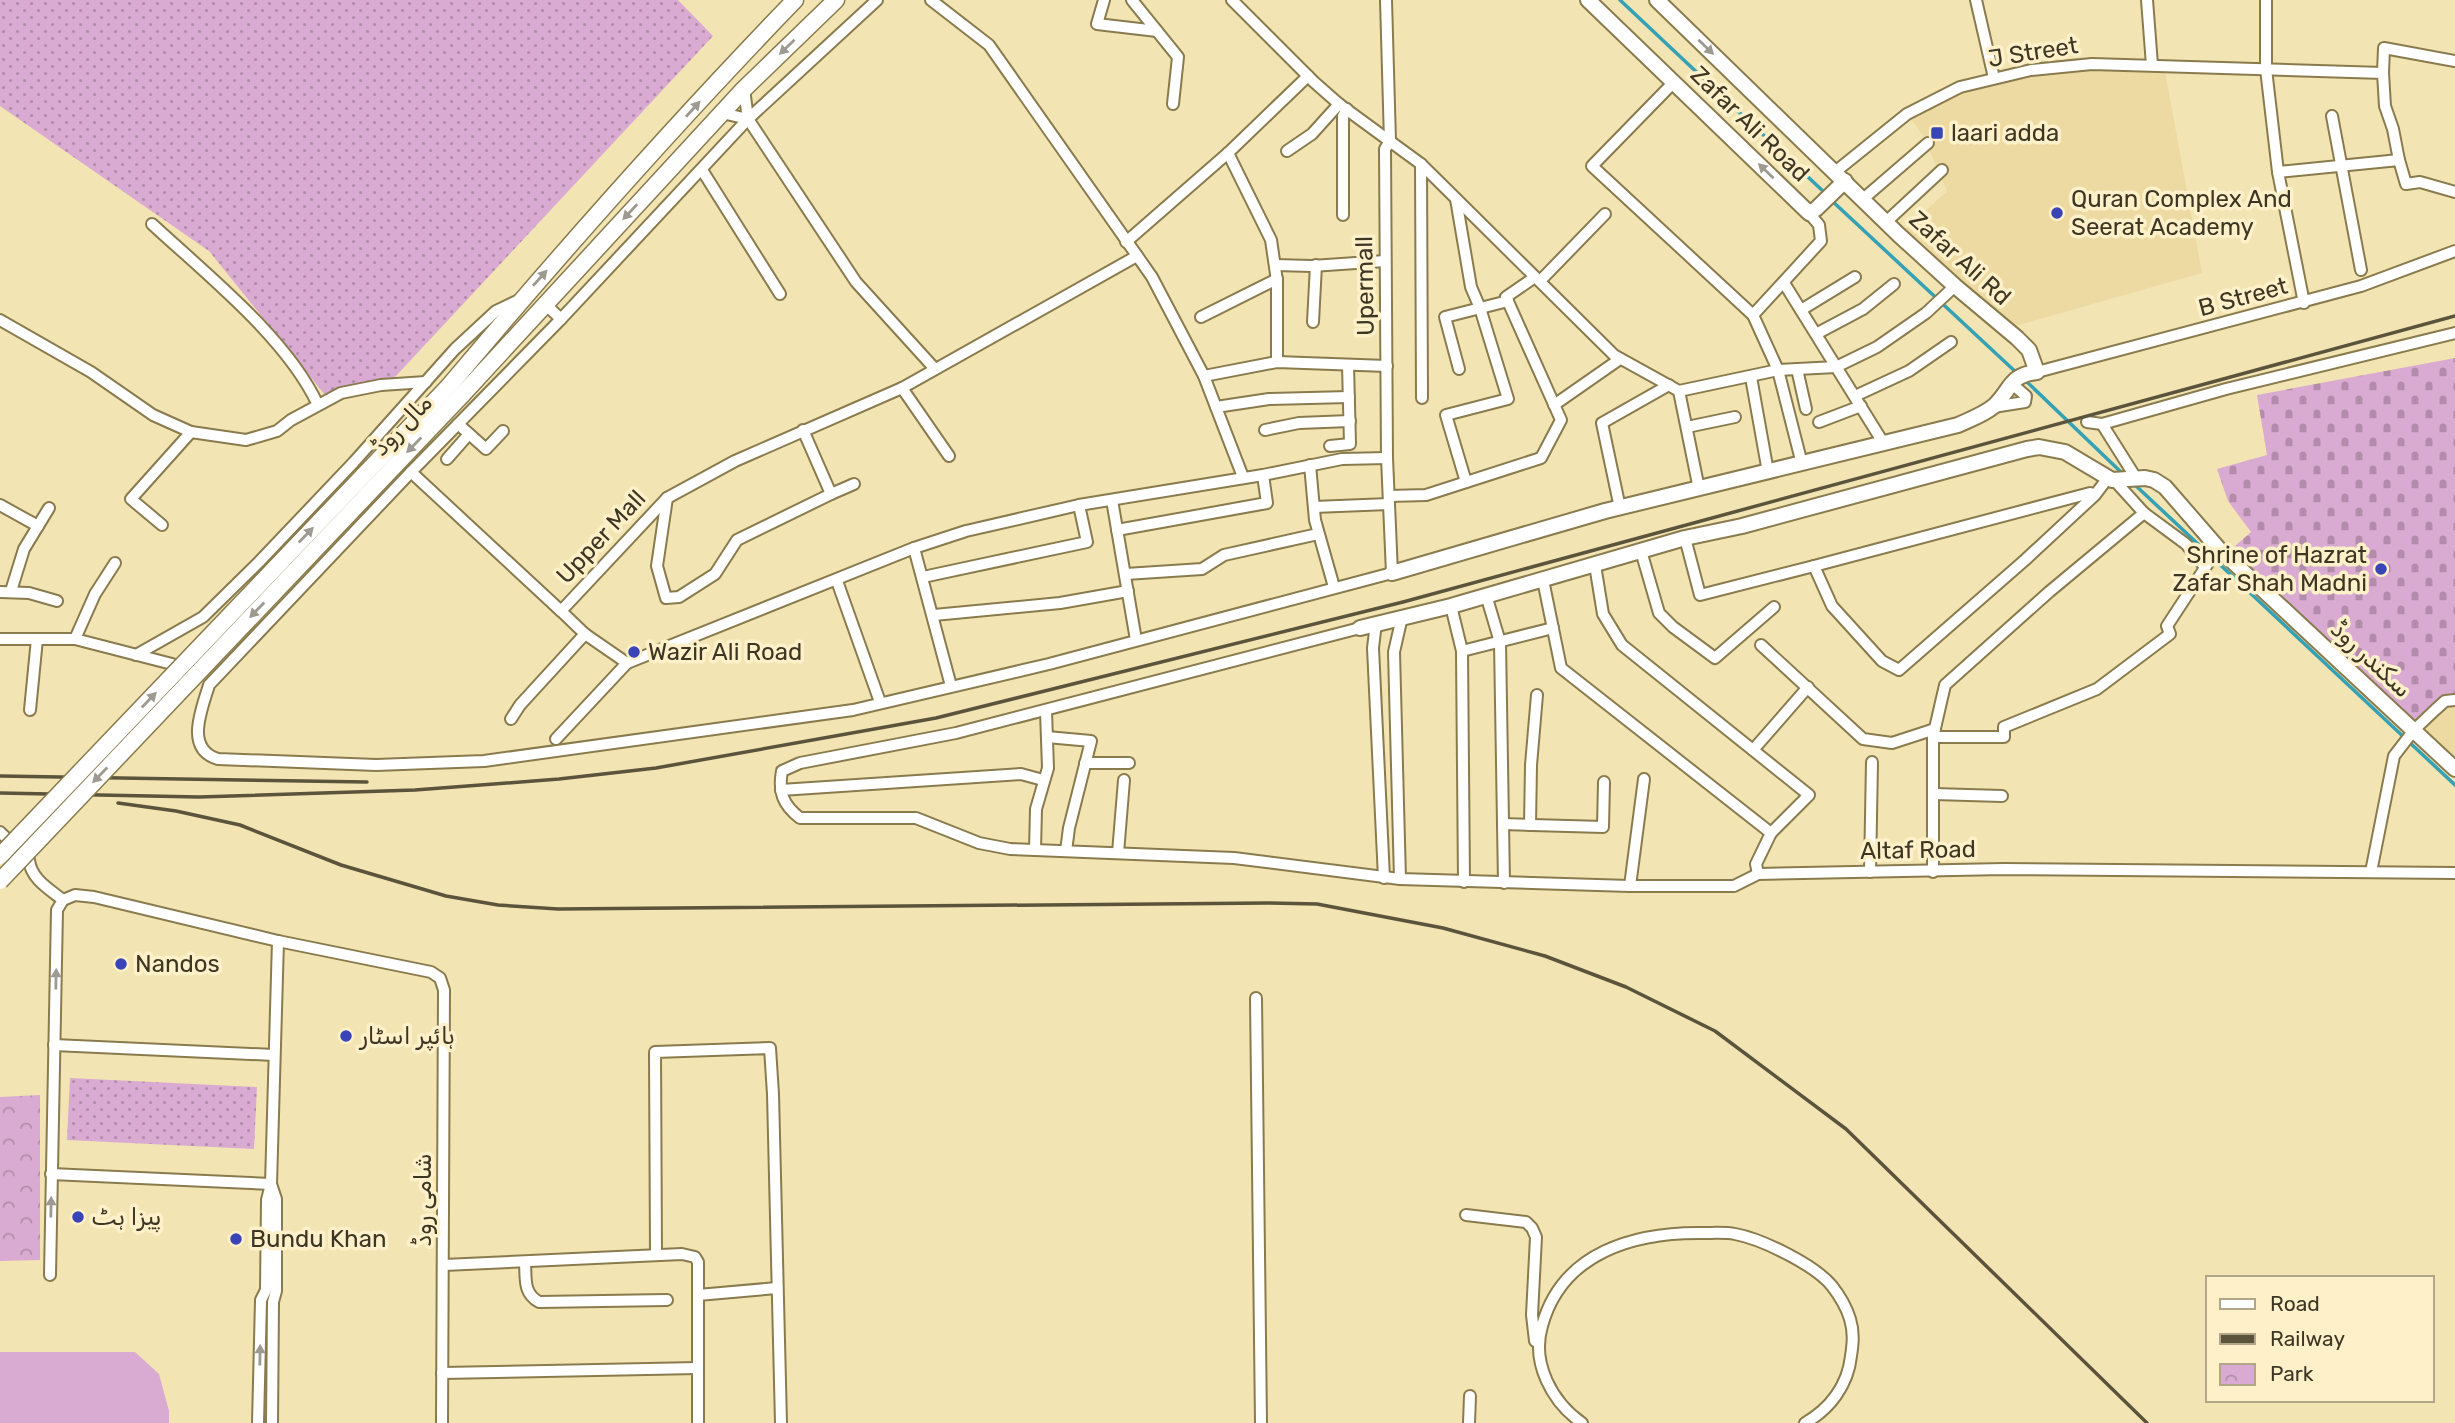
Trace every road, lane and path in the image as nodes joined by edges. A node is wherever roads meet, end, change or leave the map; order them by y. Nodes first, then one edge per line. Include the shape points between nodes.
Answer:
1 (795, 0) edge
2 (836, 0) edge
3 (877, 0) edge
4 (931, 0) edge
5 (1104, 0) edge
6 (1132, 0) edge
7 (1232, 0) edge
8 (1386, 0) edge
9 (1588, 0) edge
10 (1657, 0) edge
11 (1976, 0) edge
12 (2147, 0) edge
13 (2266, 0) edge
14 (1157, 31) junction
15 (2455, 61) edge
16 (2152, 65) junction
17 (2266, 69) junction
18 (2383, 73) junction
19 (1308, 76) junction
20 (1994, 78) junction
21 (1674, 83) junction
22 (744, 89) junction
23 (1173, 104) dead end
24 (1343, 106) junction
25 (722, 113) junction
26 (2332, 116) dead end
27 (748, 119) junction
28 (1390, 141) junction
29 (1928, 143) dead end
30 (1287, 151) dead end
31 (1228, 153) junction
32 (2399, 160) junction
33 (1421, 164) junction
34 (2342, 166) junction
35 (702, 170) junction
36 (1942, 170) dead end
37 (2278, 172) junction
38 (1838, 182) junction
39 (2455, 192) edge
40 (1455, 198) junction
41 (1863, 199) junction
42 (1813, 211) junction
43 (1605, 214) dead end
44 (1343, 215) dead end
45 (1886, 222) junction
46 (152, 224) dead end
47 (1126, 242) junction
48 (2455, 251) edge
49 (1137, 256) junction
50 (1385, 261) junction
51 (1275, 265) junction
52 (1317, 265) junction
53 (2361, 270) dead end
54 (1855, 277) dead end
55 (1277, 279) junction
56 (1537, 279) junction
57 (1784, 283) junction
58 (1894, 284) dead end
59 (1949, 292) junction
60 (780, 294) dead end
61 (523, 298) junction
62 (1508, 301) junction
63 (544, 303) junction
64 (2304, 303) junction
65 (1480, 308) junction
66 (1801, 310) junction
67 (1753, 315) junction
68 (1200, 317) dead end
69 (561, 319) junction
70 (0, 320) edge
71 (1312, 322) dead end
72 (2455, 333) edge
73 (1816, 334) junction
74 (1951, 342) dead end
75 (1620, 359) junction
76 (1276, 362) junction
77 (1348, 365) junction
78 (1387, 366) junction
79 (1836, 367) junction
80 (935, 369) junction
81 (1459, 369) dead end
82 (1797, 369) junction
83 (1778, 370) junction
84 (1204, 376) junction
85 (1751, 377) junction
86 (2021, 377) junction
87 (426, 382) junction
88 (902, 388) junction
89 (1674, 388) junction
90 (455, 391) junction
91 (1349, 397) junction
92 (1422, 398) dead end
93 (1858, 401) junction
94 (318, 405) junction
95 (1554, 405) junction
96 (1216, 407) junction
97 (1993, 407) junction
98 (1806, 409) dead end
99 (1735, 417) dead end
100 (1350, 421) junction
101 (1819, 422) dead end
102 (2087, 422) dead end
103 (458, 424) junction
104 (2102, 424) junction
105 (1686, 428) junction
106 (803, 430) junction
107 (1265, 430) dead end
108 (503, 431) dead end
109 (191, 432) junction
110 (469, 434) junction
111 (1884, 444) junction
112 (1330, 446) dead end
113 (949, 456) dead end
114 (1387, 458) junction
115 (447, 459) dead end
116 (1802, 464) junction
117 (1310, 465) junction
118 (411, 472) junction
119 (1768, 472) junction
120 (1263, 475) junction
121 (1243, 477) junction
122 (2122, 479) junction
123 (1466, 482) junction
124 (854, 484) dead end
125 (1699, 489) junction
126 (831, 494) junction
127 (2095, 495) junction
128 (667, 498) junction
129 (1112, 500) junction
130 (1389, 500) junction
131 (0, 505) edge
132 (1079, 506) junction
133 (49, 508) dead end
134 (1314, 508) junction
135 (1620, 508) junction
136 (2144, 513) junction
137 (162, 525) dead end
138 (38, 526) junction
139 (1117, 530) junction
140 (1318, 534) junction
141 (1685, 538) junction
142 (914, 548) junction
143 (1641, 551) junction
144 (2211, 557) junction
145 (116, 563) dead end
146 (1595, 565) junction
147 (1814, 566) junction
148 (1392, 573) junction
149 (1126, 575) junction
150 (923, 577) junction
151 (1544, 580) junction
152 (837, 581) junction
153 (1334, 587) junction
154 (1128, 590) junction
155 (6, 592) edge
156 (1486, 595) junction
157 (57, 601) dead end
158 (1451, 606) junction
159 (1774, 607) dead end
160 (561, 611) junction
161 (934, 615) junction
162 (1402, 617) junction
163 (1376, 623) junction
164 (1360, 628) joint
165 (1553, 628) junction
166 (585, 634) junction
167 (0, 639) edge
168 (37, 639) junction
169 (75, 639) junction
170 (1136, 640) junction
171 (1500, 642) junction
172 (1761, 645) dead end
173 (1462, 651) junction
174 (136, 655) junction
175 (627, 663) junction
176 (209, 685) junction
177 (951, 686) junction
178 (1808, 687) junction
179 (1537, 695) dead end
180 (2455, 700) edge
181 (880, 702) junction
182 (30, 710) dead end
183 (1046, 711) junction
184 (511, 719) dead end
185 (2414, 730) junction
186 (1934, 733) junction
187 (1047, 737) junction
188 (556, 739) dead end
189 (1753, 750) junction
190 (1872, 762) dead end
191 (1085, 763) junction
192 (1129, 763) dead end
193 (2455, 769) edge
194 (1644, 779) dead end
195 (1043, 780) junction
196 (1124, 780) dead end
197 (1604, 782) dead end
198 (781, 790) junction
199 (1934, 794) junction
200 (2002, 796) dead end
201 (1503, 824) junction
202 (1530, 825) junction
203 (0, 832) edge
204 (1771, 833) junction
205 (1035, 850) junction
206 (1066, 851) junction
207 (1118, 853) junction
208 (0, 856) edge
209 (1870, 872) junction
210 (1933, 872) junction
211 (2371, 872) junction
212 (2455, 873) edge
213 (1758, 874) junction
214 (1384, 878) junction
215 (1400, 879) junction
216 (0, 881) edge
217 (1464, 882) junction
218 (1504, 883) junction
219 (1630, 886) junction
220 (63, 900) junction
221 (278, 941) junction
222 (1256, 998) dead end
223 (54, 1045) junction
224 (274, 1055) junction
225 (51, 1174) junction
226 (271, 1184) junction
227 (1466, 1215) dead end
228 (656, 1255) junction
229 (525, 1262) junction
230 (444, 1265) junction
231 (50, 1275) dead end
232 (777, 1288) junction
233 (698, 1295) junction
234 (667, 1300) dead end
235 (1542, 1362) junction
236 (698, 1368) junction
237 (442, 1373) junction
238 (1470, 1396) dead end
239 (258, 1423) edge
240 (272, 1423) edge
241 (442, 1423) edge
242 (698, 1423) edge
243 (781, 1423) edge
244 (1261, 1423) edge
245 (1469, 1423) edge
246 (1582, 1423) edge
247 (1805, 1423) edge

61 -> 1 main road, مال روڈ
2 -> 22 main road, مال روڈ
3 - 27 street
4 - 47 street via 989,45
5 - 14 street via 1097,24
6 - 14 street
7 - 19 street
8 - 28 street, Upermall
9 - 21 street, Zafar Ali Road
10 -> 38 street, Zafar Ali Road
11 - 20 street
12 - 16 street
13 - 17 street
14 - 23 street via 1178,57
15 - 18 street via 2384,48
16 - 17 street, J Street
16 - 20 street, J Street via 2092,64
17 - 18 street, J Street
17 - 37 street
18 - 32 street via 2385,106
19 - 24 street
19 - 31 street
20 - 38 street, J Street via 1960,87 1907,114
42 -> 21 street, Zafar Ali Road
21 - 67 street via 1592,166
22 - 25 main road, مال روڈ
22 - 27 street
24 - 28 street
24 - 30 street
24 - 44 street
25 - 27 street
25 -> 63 main road, مال روڈ
26 - 34 street
27 - 35 street
27 - 80 street via 856,282
28 - 33 street
28 - 50 street, Upermall via 1385,149
29 - 41 street
31 - 47 street
31 - 51 street via 1270,240
32 - 34 street
32 - 39 street via 2406,184 2420,182
33 - 40 street
33 - 92 street
34 - 37 street
34 - 53 street
35 - 60 street
35 - 69 street
36 - 45 street
37 - 64 street
38 - 41 street, Zafar Ali Rd
38 - 42 street, Zafar Ali Road
40 - 56 street
40 - 65 street via 1471,287
41 - 45 street, Zafar Ali Rd
42 - 57 street via 1821,241
43 - 56 street
45 - 59 street, Zafar Ali Rd
46 - 94 street via 285,352
47 - 49 street
48 - 64 street, B Street
49 - 80 street, Upper Mall
49 - 84 street
50 - 52 street
50 - 78 street, Upermall
51 - 52 street
51 - 55 street
52 - 71 street
54 - 66 street
55 - 68 street
55 - 76 street
56 - 62 street via 1506,297
56 - 75 street
57 - 66 street
57 - 67 street
58 - 73 street via 1863,309
59 - 79 street via 1877,347
59 - 86 street, Zafar Ali Rd via 2029,350
61 - 87 street via 479,325
61 - 90 main road, مال روڈ
62 - 65 street
62 - 95 street
63 - 69 street
63 - 90 main road, مال روڈ
64 - 86 street, B Street
65 - 81 street via 1445,317
65 - 123 street via 1508,399 1446,415
66 - 73 street
67 - 83 street
69 - 103 street
70 - 109 street via 91,372 153,415
72 - 104 street via 2226,388
73 - 79 street
74 - 93 street
75 - 89 street
75 - 95 street
76 - 77 street
76 - 84 street
77 - 78 street
77 - 91 street
78 - 114 street, Upermall
79 - 82 street
79 - 93 street
80 - 88 street, Upper Mall
82 - 83 street
82 - 98 street
83 - 85 street
83 - 116 street
84 - 96 street
85 - 89 street
85 - 119 street
86 - 97 street
86 - 97 street via 2026,400
87 - 94 street via 341,393
87 - 174 street via 203,617
88 - 106 street, Upper Mall
88 - 113 street
89 - 105 street
89 - 135 street via 1602,423
208 -> 90 main road, مال روڈ, bridge
90 -> 216 main road, مال روڈ, bridge
91 - 96 street via 1269,399
91 - 100 street
93 - 101 street
93 - 111 street
94 - 109 street via 277,430 246,440
95 - 123 street via 1561,420 1541,458
96 - 121 street
97 - 111 street via 1958,425
99 - 105 street
100 - 107 street
100 - 112 street via 1350,444
102 - 104 street
103 - 110 street
103 - 118 street
104 - 122 street
105 - 125 street
106 - 126 street
106 - 128 street, Upper Mall
108 - 110 street via 486,449
109 - 137 street via 131,499
110 - 115 street
111 - 116 street
114 - 117 street via 1342,458
114 - 130 street, Upermall
116 - 119 street
117 - 120 street
117 - 134 street
118 - 160 street
118 - 176 street
119 - 125 street
120 - 121 street
120 - 139 street via 1267,503
121 - 129 street
122 - 127 street
122 - 136 street
122 - 141 street, سکندر روڈ via 2065,452 2027,449
122 - 144 street, سکندر روڈ via 2154,480 2165,487
123 - 130 street via 1426,495
124 - 126 street
125 - 135 street
126 - 128 street via 737,540 715,574 670,599 663,593 657,566
127 - 147 street via 2002,514
127 - 147 street via 1899,670 1882,662 1832,607
128 - 160 street, Upper Mall
129 - 132 street
129 - 139 street
130 - 134 street
130 - 148 street, Upermall
131 - 138 street
132 - 142 street via 966,531
132 - 150 street via 1087,542
133 - 138 street
134 - 140 street
135 - 148 street
136 - 144 street
136 - 186 street via 1945,685
138 - 155 street
139 - 149 street
140 - 149 street via 1224,555 1202,569
140 - 153 street
141 - 143 street, سکندر روڈ
141 - 147 street via 1700,595
142 - 150 street
142 - 152 street
143 - 146 street, سکندر روڈ
143 - 159 street via 1659,613 1716,657
144 - 185 street, سکندر روڈ
144 - 186 street via 2167,626 2170,634 2097,689 2004,727 2004,737
145 - 169 street via 95,594
146 - 151 street, سکندر روڈ
146 - 189 street via 1603,614 1622,645
148 - 153 street
149 - 154 street
150 - 161 street
151 - 156 street, سکندر روڈ
151 - 165 street
152 - 175 street
152 - 181 street
153 - 170 street
154 - 161 street via 1060,603
154 - 170 street
155 - 157 street
156 - 158 street, سکندر روڈ
156 - 171 street
158 - 162 street, سکندر روڈ
158 - 173 street
160 - 166 street, Upper Mall
161 - 177 street
162 - 163 street, سکندر روڈ
162 - 215 street via 1394,652
163 - 164 street, سکندر روڈ
163 - 214 street via 1373,648
164 - 183 street
165 - 171 street
165 - 204 street via 1561,667
166 - 175 street, Upper Mall
166 - 184 street
167 - 168 street
168 - 169 street
168 - 182 street
169 - 174 street
170 - 177 street
171 - 173 street
171 - 201 street
172 - 178 street
173 - 217 street
174 - 176 street via 172,664
175 - 188 street
176 - 181 street via 198,723 201,748 209,756 376,765 507,758 853,710
177 - 181 street
178 - 186 street via 1863,739 1892,743
178 - 189 street
179 - 202 street
180 - 185 street via 2445,701
183 - 187 street
183 - 198 street via 800,763 782,771
185 - 193 street, سکندر روڈ
185 - 211 street via 2395,756
186 - 199 street
187 - 191 street via 1091,741
187 - 195 street via 1048,768
189 - 204 street via 1809,795
190 - 209 street
191 - 192 street
191 - 206 street
194 - 219 street
195 - 198 street via 1021,774
195 - 205 street via 1036,809
196 - 207 street
197 - 202 street via 1603,827
198 - 205 street, Altaf Road via 788,809 800,818 916,818 979,844
199 - 200 street
199 - 210 street
201 - 202 street
201 - 218 street
203 - 220 street via 29,860 33,873
204 - 213 street via 1756,864
205 - 206 street, Altaf Road
206 - 207 street, Altaf Road
207 - 214 street, Altaf Road via 1234,858
209 - 210 street, Altaf Road
209 - 213 street, Altaf Road
210 - 211 street, Altaf Road
211 - 212 street, Altaf Road
213 - 219 street, Altaf Road via 1734,886
214 - 215 street, Altaf Road
215 - 217 street, Altaf Road
217 - 218 street, Altaf Road
218 - 219 street, Altaf Road
220 - 221 street via 75,895 94,897
223 -> 220 street via 57,910
221 - 224 street
221 - 230 street, شامی روڈ via 431,972 440,978 444,990
222 - 244 street
223 - 224 street
223 - 225 street
224 - 226 street
225 - 226 street
231 -> 225 street
239 -> 226 street via 261,1300 266,1290
226 - 240 street via 276,1199
227 - 235 street via 1526,1222 1532,1228 1536,1237 1532,1315 1537,1356
228 - 229 street
228 - 232 street via 655,1052 770,1048
228 - 233 street via 695,1257
229 - 230 street
229 - 234 street via 526,1291 540,1302
230 - 237 street, شامی روڈ
232 - 233 street
232 - 243 street
233 - 236 street
235 - 246 street via 1553,1394
235 - 247 street via 1541,1328 1553,1296 1574,1270 1635,1239 1684,1233 1735,1234 1782,1250 1817,1274 1832,1286 1850,1319 1850,1369 1829,1405
236 - 237 street
236 - 242 street
237 - 241 street, شامی روڈ
238 - 245 street

